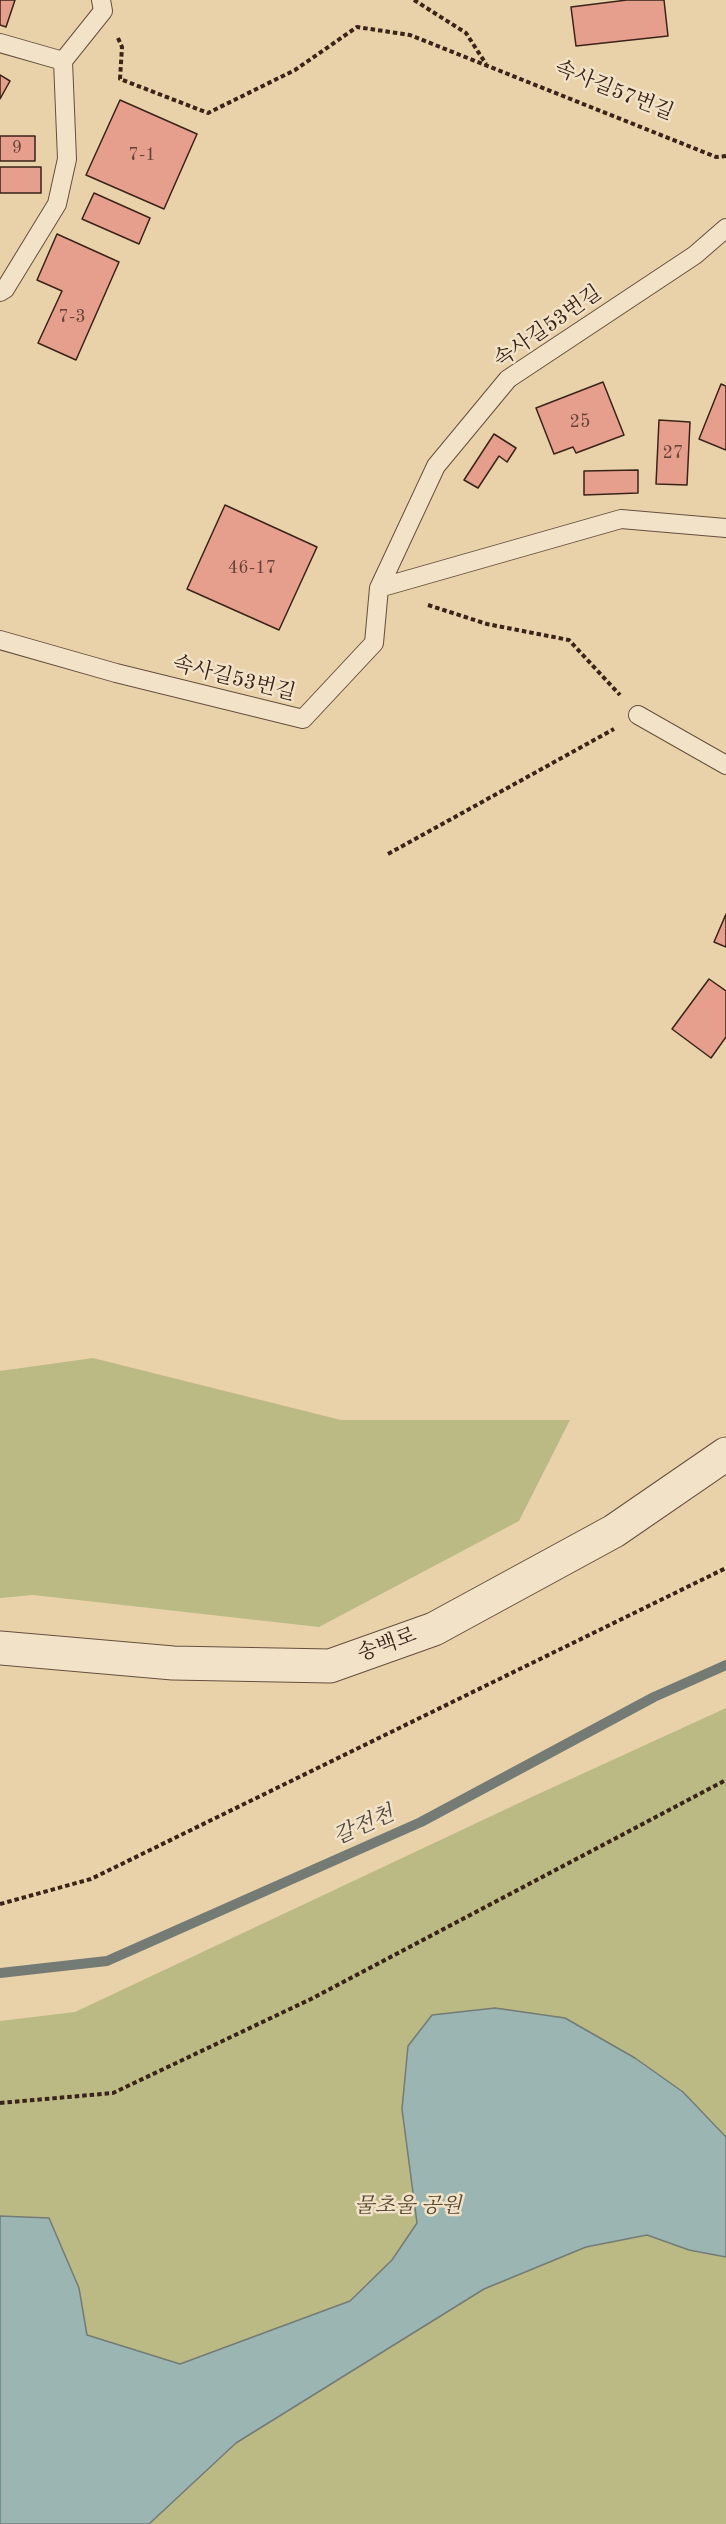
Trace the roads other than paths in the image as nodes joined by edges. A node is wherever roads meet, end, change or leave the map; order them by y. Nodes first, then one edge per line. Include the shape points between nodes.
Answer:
1 (102, 6) edge
2 (0, 43) edge
3 (63, 61) junction
4 (726, 228) edge
5 (0, 292) edge
6 (726, 528) edge
7 (379, 588) junction
8 (0, 640) edge
9 (639, 715) road end
10 (726, 765) edge
11 (726, 1454) edge
12 (0, 1648) edge

1 - 3 lane
2 - 3 lane
3 - 5 lane via 67,159 57,204 5,290
4 - 7 lane, 속사길53번길 via 695,255 508,379 436,466
6 - 7 lane via 621,519
7 - 8 lane, 속사길53번길 via 374,643 303,719
9 - 10 lane
11 - 12 street, 송백로 via 614,1531 434,1629 330,1666 173,1663

